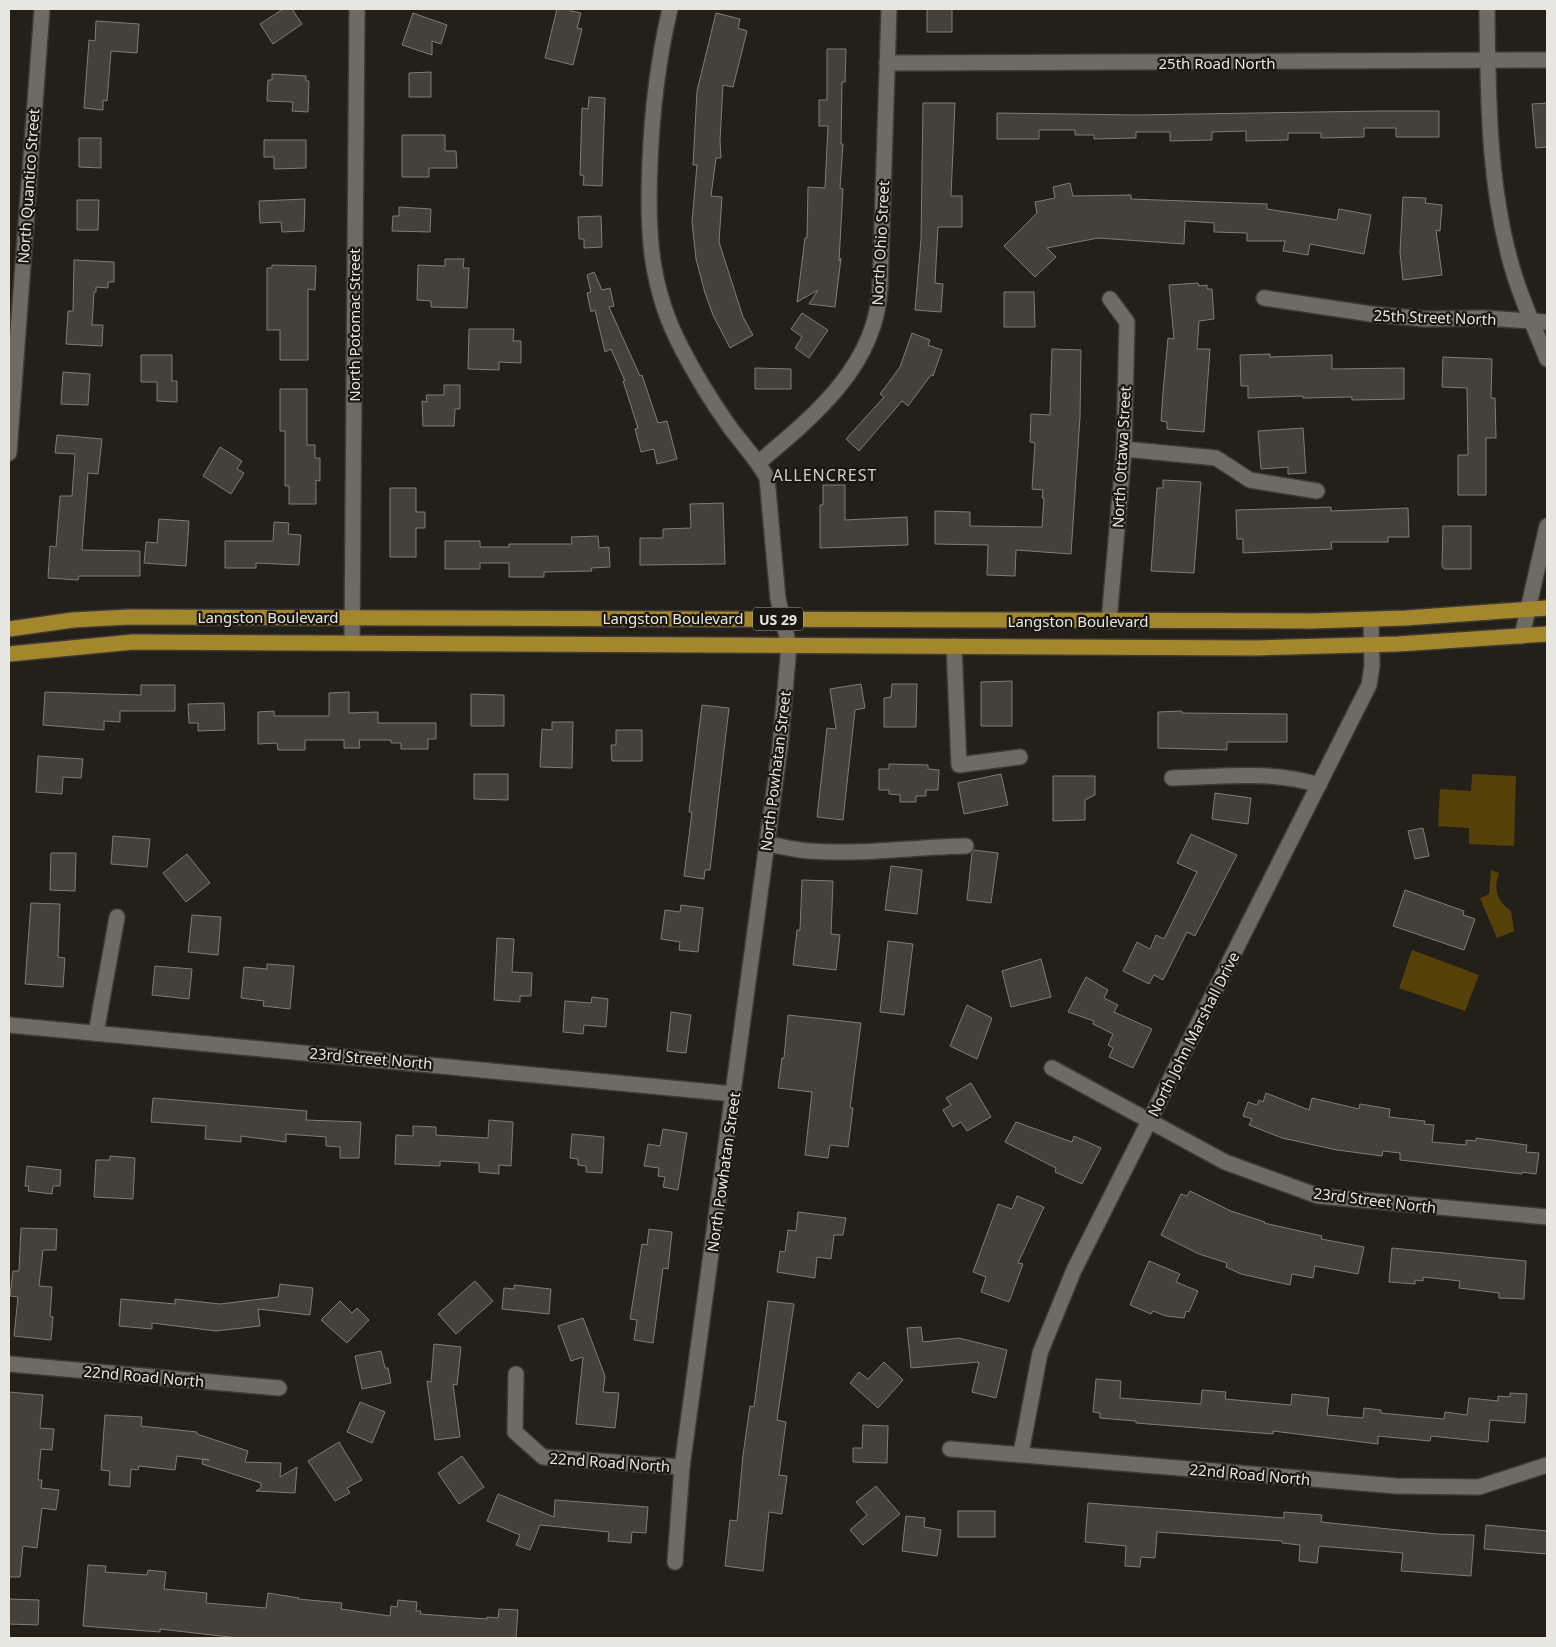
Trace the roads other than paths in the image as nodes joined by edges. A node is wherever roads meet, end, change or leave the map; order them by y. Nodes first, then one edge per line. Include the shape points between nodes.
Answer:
1 (42, 9) edge
2 (357, 9) edge
3 (670, 9) edge
4 (889, 9) edge
5 (1487, 9) edge
6 (1547, 60) edge
7 (1488, 61) junction
8 (888, 63) junction
9 (1264, 298) dead end
10 (1110, 299) dead end
11 (1540, 322) edge
12 (1547, 359) edge
13 (12, 380) edge
14 (1124, 449) junction
15 (9, 453) edge
16 (758, 463) junction
17 (1317, 491) dead end
18 (1547, 526) edge
19 (1547, 608) edge
20 (1529, 609) junction
21 (352, 616) junction
22 (782, 619) junction
23 (1371, 620) junction
24 (1109, 621) junction
25 (9, 629) edge
26 (1547, 634) edge
27 (1522, 636) junction
28 (352, 642) junction
29 (1372, 645) junction
30 (789, 646) junction
31 (954, 646) junction
32 (9, 654) edge
33 (1020, 757) dead end
34 (1172, 778) dead end
35 (1319, 785) junction
36 (767, 844) junction
37 (966, 846) dead end
38 (117, 917) dead end
39 (9, 1025) edge
40 (96, 1033) junction
41 (1052, 1068) dead end
42 (734, 1094) junction
43 (1150, 1121) junction
44 (1547, 1217) edge
45 (9, 1364) edge
46 (516, 1374) dead end
47 (279, 1388) dead end
48 (950, 1449) dead end
49 (1021, 1453) junction
50 (1547, 1465) edge
51 (682, 1467) junction
52 (675, 1562) dead end

1 - 13 street, North Quantico Street
2 - 21 street, North Potomac Street
3 - 16 street, North Powhatan Street via 652,115 648,213 653,271 666,314 682,350 721,415
4 - 8 street, North Ohio Street
5 - 7 street
6 - 7 street, 25th Road North
7 - 8 street, 25th Road North
7 - 11 street via 1494,168 1500,209 1515,278
8 - 16 street, North Ohio Street via 880,288 876,318 863,350 840,386 804,425
9 - 11 street, 25th Street North via 1425,319 1485,318
10 - 14 street, North Ottawa Street via 1127,322
11 - 12 street
13 - 15 street, North Quantico Street
14 - 17 street via 1216,458 1250,480
14 - 24 street, North Ottawa Street
16 - 22 street, North Powhatan Street via 769,489 775,578
18 - 20 street
19 - 20 main road, Langston Boulevard / US 29
20 - 23 main road, Langston Boulevard / US 29
20 - 27 street
21 - 22 main road, Langston Boulevard / US 29
21 - 25 main road, Langston Boulevard / US 29 via 129,617 73,620
21 - 28 street, North Potomac Street
22 - 24 main road, Langston Boulevard / US 29
22 - 30 street, North Powhatan Street
23 - 24 main road, Langston Boulevard / US 29
23 - 29 street, North John Marshall Drive
26 - 27 main road, Langston Boulevard / US 29
27 - 29 main road, Langston Boulevard / US 29
28 - 30 main road, Langston Boulevard / US 29
28 - 32 main road, Langston Boulevard / US 29 via 133,642
29 - 31 main road, Langston Boulevard / US 29 via 1256,648
29 - 35 street, North John Marshall Drive via 1369,685
30 - 31 main road, Langston Boulevard / US 29
30 - 36 street, North Powhatan Street
31 - 33 street via 959,765
34 - 35 street via 1296,777
35 - 43 street, North John Marshall Drive
36 - 37 street via 808,851
36 - 42 street, North Powhatan Street
38 - 40 street
39 - 40 street, 23rd Street North
40 - 42 street, 23rd Street North
41 - 43 street, 23rd Street North
42 - 51 street, North Powhatan Street
43 - 44 street, 23rd Street North via 1224,1162 1318,1196
43 - 49 street, North John Marshall Drive via 1074,1270 1040,1353
45 - 47 street, 22nd Road North
46 - 51 street, 22nd Road North via 515,1432 543,1457
48 - 49 street, 22nd Road North
49 - 50 street, 22nd Road North via 1396,1486 1479,1487
51 - 52 street, North Powhatan Street

